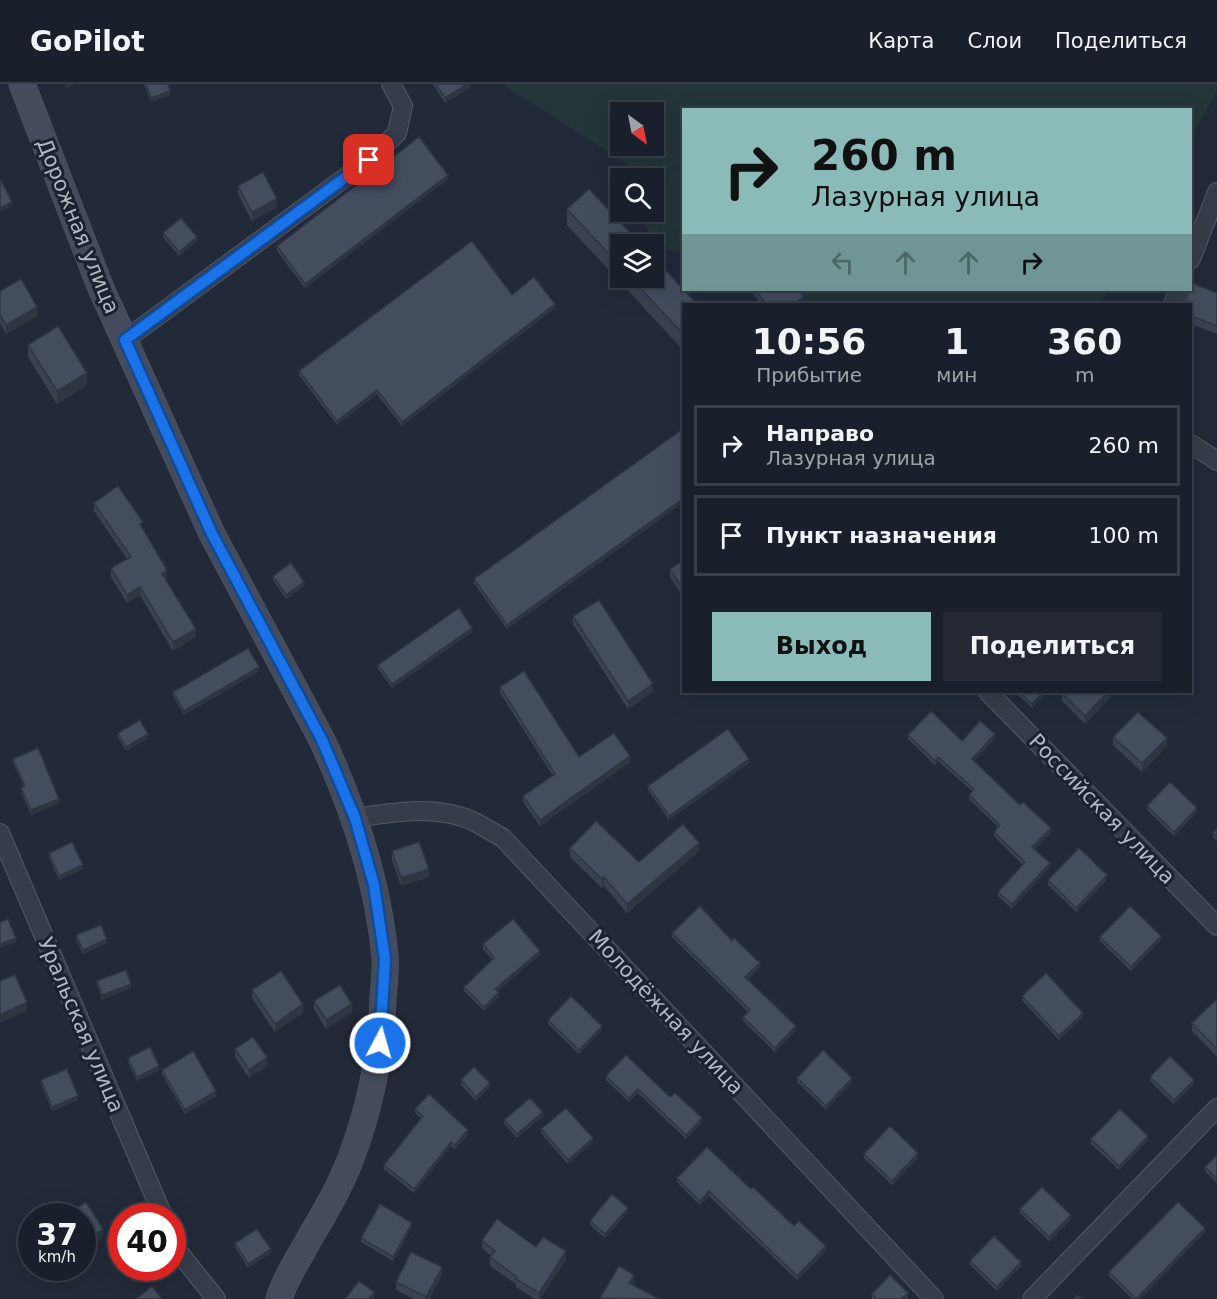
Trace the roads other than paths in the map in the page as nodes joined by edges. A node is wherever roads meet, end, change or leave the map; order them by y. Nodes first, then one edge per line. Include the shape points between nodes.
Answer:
1 (22, 84) edge
2 (391, 84) edge
3 (1217, 192) edge
4 (1192, 257) edge
5 (125, 340) junction
6 (1192, 445) edge
7 (1217, 461) edge
8 (989, 693) edge
9 (355, 818) junction
10 (0, 833) edge
11 (1217, 926) edge
12 (1217, 1108) edge
13 (157, 1203) edge
14 (186, 1261) edge
15 (216, 1299) edge
16 (279, 1299) edge
17 (934, 1299) edge
18 (1032, 1299) edge

1 - 5 street, Дорожная улица via 100,286
2 - 5 street via 403,106 397,134 369,160
3 - 4 street
5 - 9 street, Дорожная улица via 212,534 322,740
6 - 7 street
8 - 11 street, Российская улица
9 - 16 street, Дорожная улица via 374,885 385,959 373,1093 351,1159
9 - 17 street, Молодёжная улица via 437,811 473,821 503,838
10 - 13 street, Уральская улица
12 - 18 street
14 - 15 street

